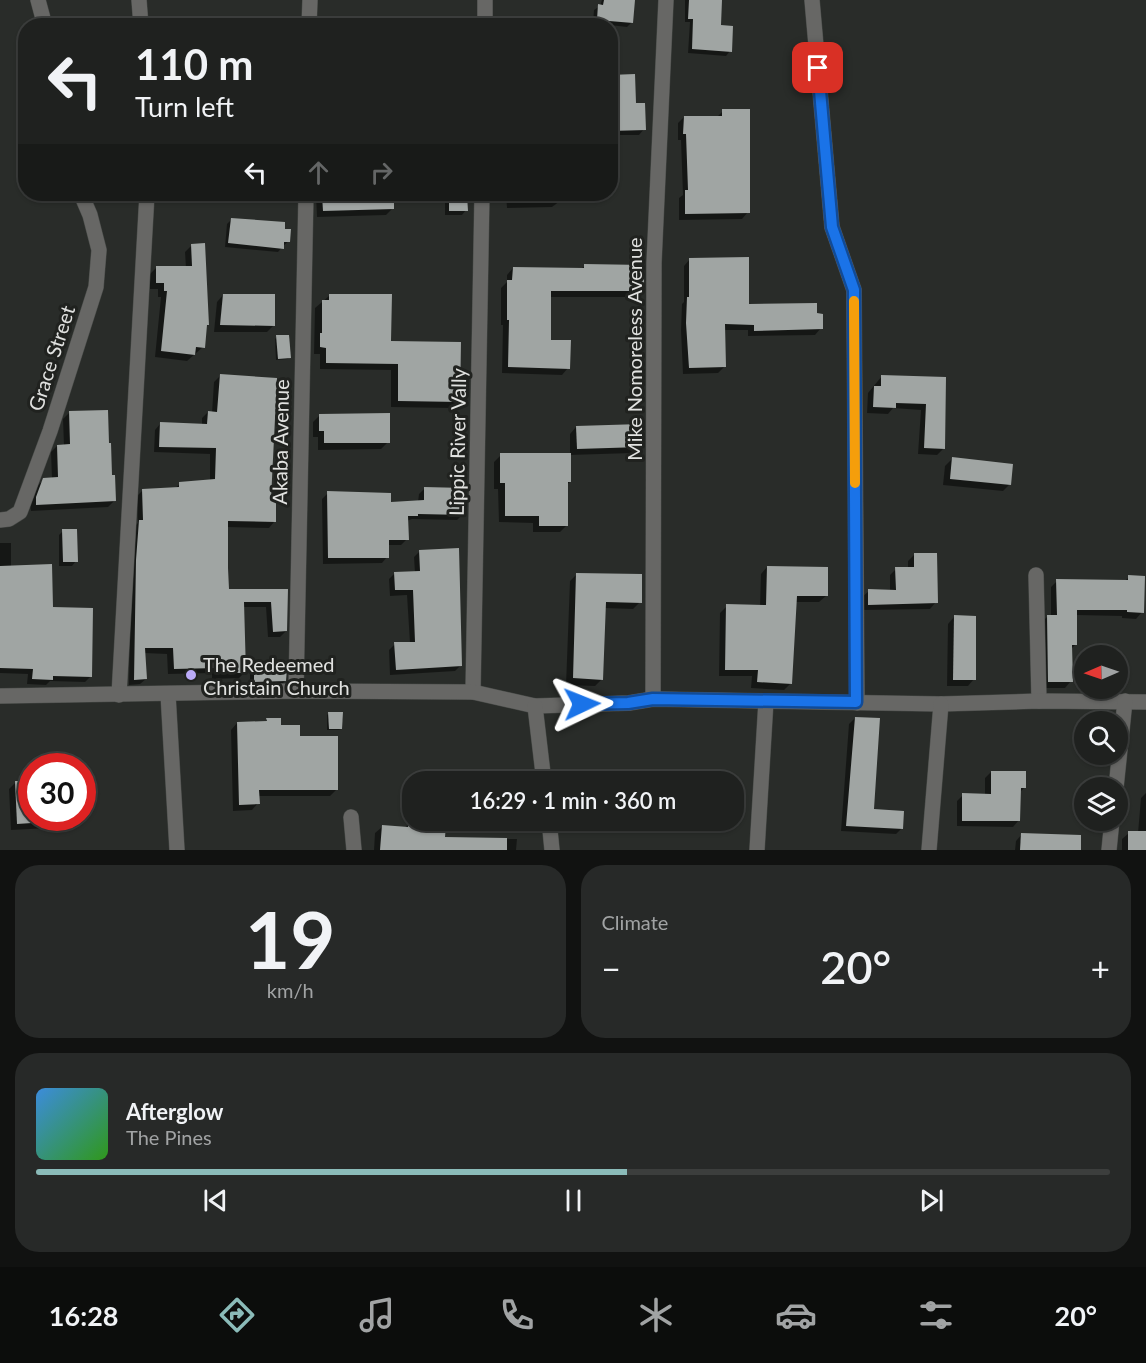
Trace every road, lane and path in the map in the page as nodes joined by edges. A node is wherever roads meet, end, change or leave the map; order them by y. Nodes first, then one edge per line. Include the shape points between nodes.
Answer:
1 (38, 0) edge
2 (140, 0) edge
3 (310, 0) edge
4 (485, 0) edge
5 (666, 0) edge
6 (812, 0) edge
7 (43, 18) edge
8 (141, 18) edge
9 (309, 18) edge
10 (485, 18) edge
11 (84, 201) edge
12 (147, 201) edge
13 (306, 201) edge
14 (482, 201) edge
15 (0, 520) edge
16 (1036, 574) dead end
17 (296, 691) junction
18 (473, 692) junction
19 (168, 694) junction
20 (119, 695) junction
21 (0, 696) edge
22 (653, 699) junction
23 (766, 701) junction
24 (1039, 701) junction
25 (1125, 701) junction
26 (856, 702) junction
27 (1146, 702) edge
28 (941, 704) junction
29 (536, 706) junction
30 (543, 771) edge
31 (1117, 777) edge
32 (351, 817) dead end
33 (550, 831) edge
34 (1111, 831) edge
35 (177, 850) edge
36 (354, 850) edge
37 (552, 850) edge
38 (757, 850) edge
39 (929, 850) edge
40 (1109, 850) edge

1 - 7 street
2 - 8 street
3 - 9 street
4 - 10 street
5 - 22 street, Mike Nomoreless Avenue via 654,262
6 - 26 street via 832,227 854,290
11 - 15 street, Grace Street via 99,250 96,287 20,512
12 - 20 street
13 - 17 street, Akaba Avenue
14 - 18 street, Lippic River Vally
16 - 24 street
17 - 18 street
17 - 19 street
18 - 29 street
19 - 20 street
19 - 35 street
20 - 21 street
22 - 23 street
22 - 29 street
23 - 26 street
23 - 38 street
24 - 25 street
24 - 28 street
25 - 27 street
25 - 31 street
26 - 28 street
28 - 39 street
29 - 30 street
32 - 36 street
33 - 37 street
34 - 40 street

